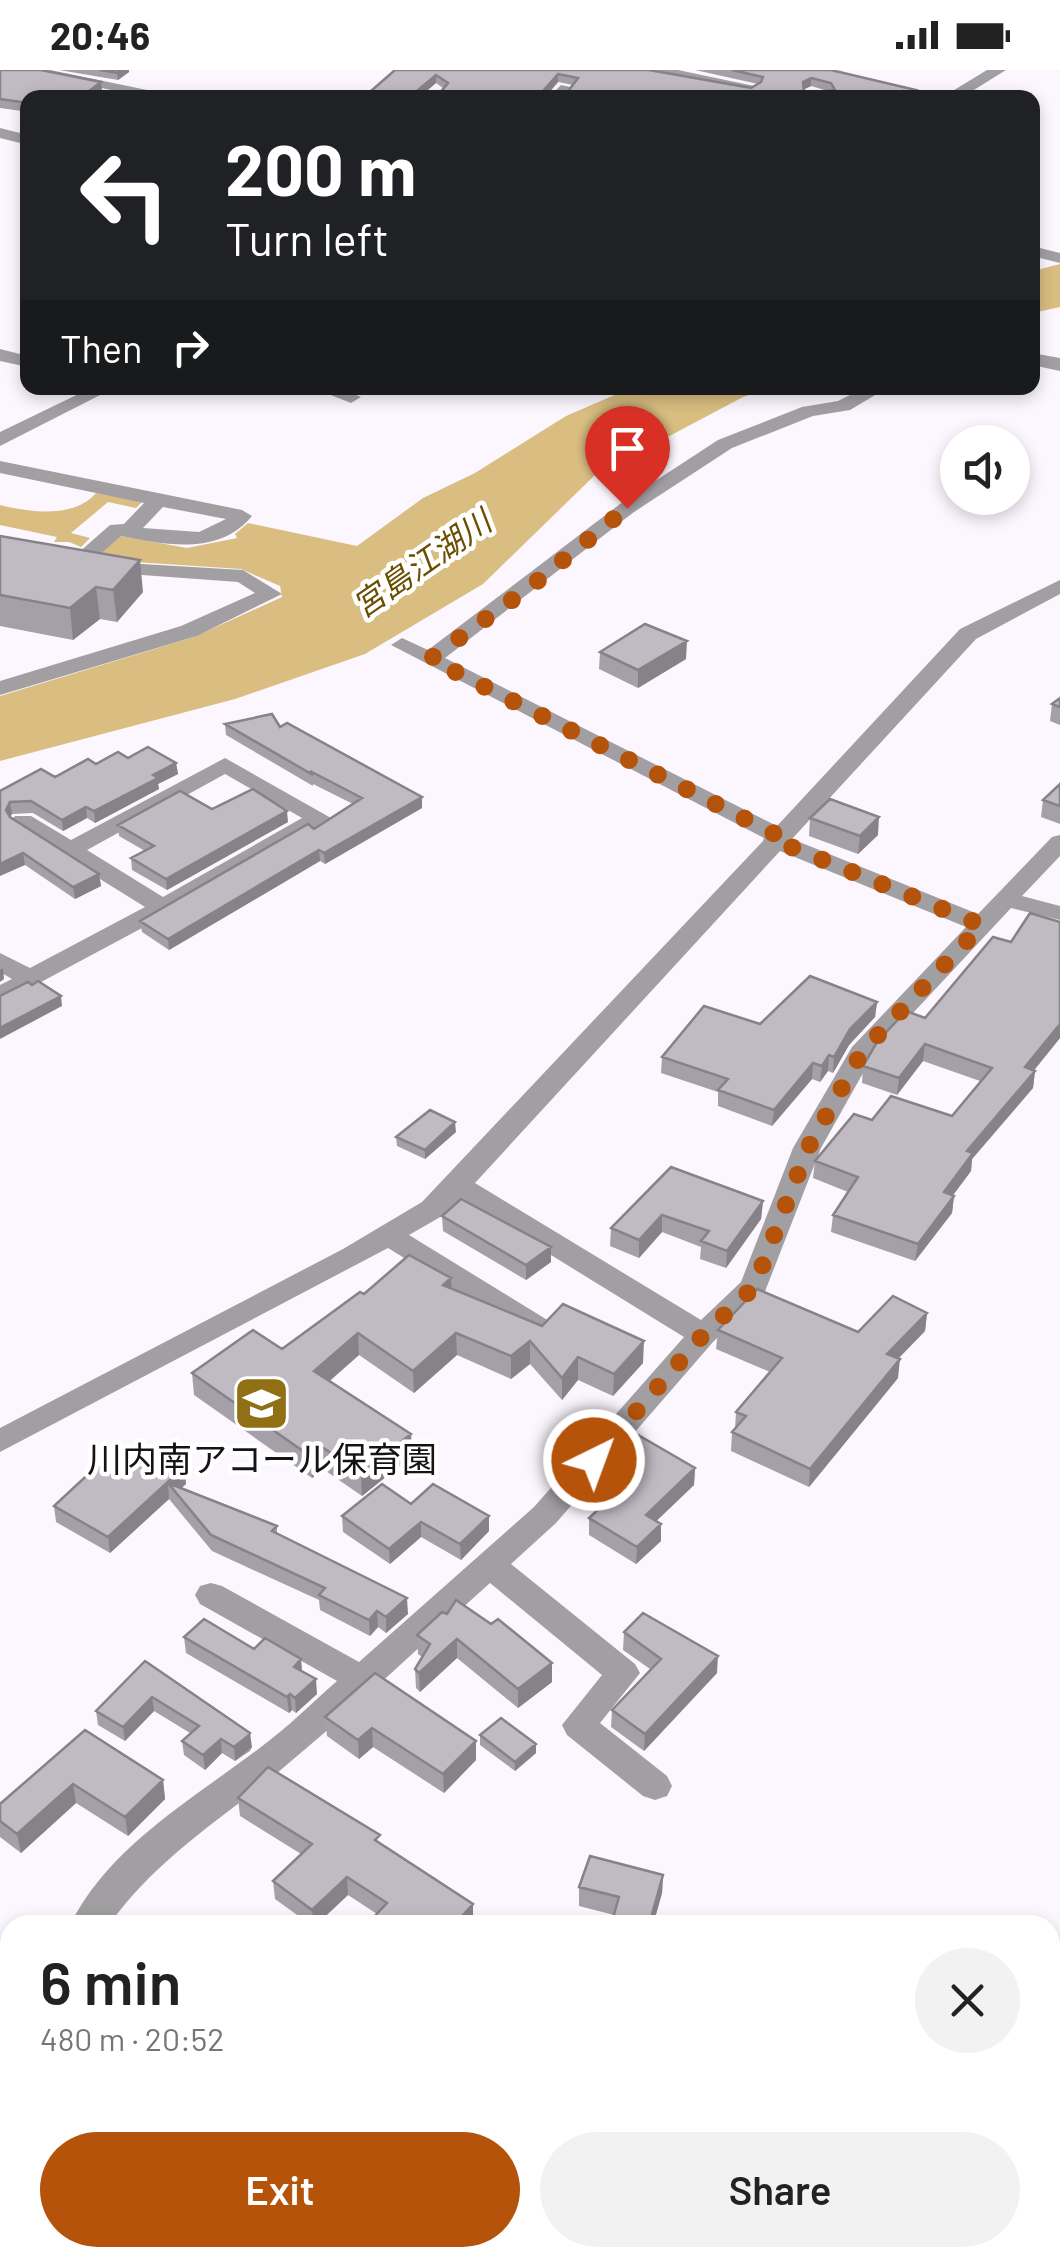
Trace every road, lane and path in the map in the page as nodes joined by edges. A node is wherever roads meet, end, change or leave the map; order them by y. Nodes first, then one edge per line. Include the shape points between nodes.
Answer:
1 (24, 70) edge
2 (93, 70) edge
3 (650, 70) edge
4 (998, 70) edge
5 (710, 74) edge
6 (77, 80) junction
7 (751, 86) edge
8 (133, 90) edge
9 (963, 90) edge
10 (92, 395) edge
11 (345, 395) edge
12 (864, 395) edge
13 (352, 397) dead end
14 (0, 440) edge
15 (0, 467) edge
16 (158, 500) junction
17 (129, 531) junction
18 (1060, 586) edge
19 (402, 645) dead end
20 (430, 659) junction
21 (0, 688) edge
22 (23, 821) edge
23 (776, 838) junction
24 (1060, 842) edge
25 (70, 850) junction
26 (1008, 900) junction
27 (162, 906) junction
28 (1060, 913) edge
29 (982, 925) junction
30 (0, 961) edge
31 (30, 979) junction
32 (0, 996) edge
33 (458, 1185) junction
34 (388, 1235) junction
35 (539, 1328) edge
36 (703, 1335) junction
37 (0, 1441) edge
38 (489, 1564) junction
39 (211, 1595) dead end
40 (360, 1678) junction
41 (655, 1786) dead end
42 (96, 1915) edge

1 - 6 street
2 - 6 street
3 - 5 street
4 - 9 street
5 - 7 street
6 - 8 street
10 - 14 street
11 - 13 street
12 - 20 street via 725,444 627,508
15 - 16 street
16 - 17 street
16 - 17 street via 242,516 227,531 188,542
17 - 21 street via 117,529 67,563 243,576 272,592 189,631
18 - 23 street via 968,634
19 - 20 street
20 - 23 street
22 - 25 street
23 - 29 street
23 - 33 street
24 - 26 street
25 - 27 street
25 - 27 street via 225,765 319,818
26 - 28 street
26 - 29 street
27 - 31 street
29 - 36 street via 862,1052 808,1148 754,1287
30 - 31 street
31 - 32 street
33 - 34 street
33 - 36 street
34 - 35 street
34 - 37 street
36 - 38 street via 545,1515
38 - 40 street
38 - 41 street via 623,1673 580,1724
39 - 40 street
40 - 42 street via 278,1754 136,1865

